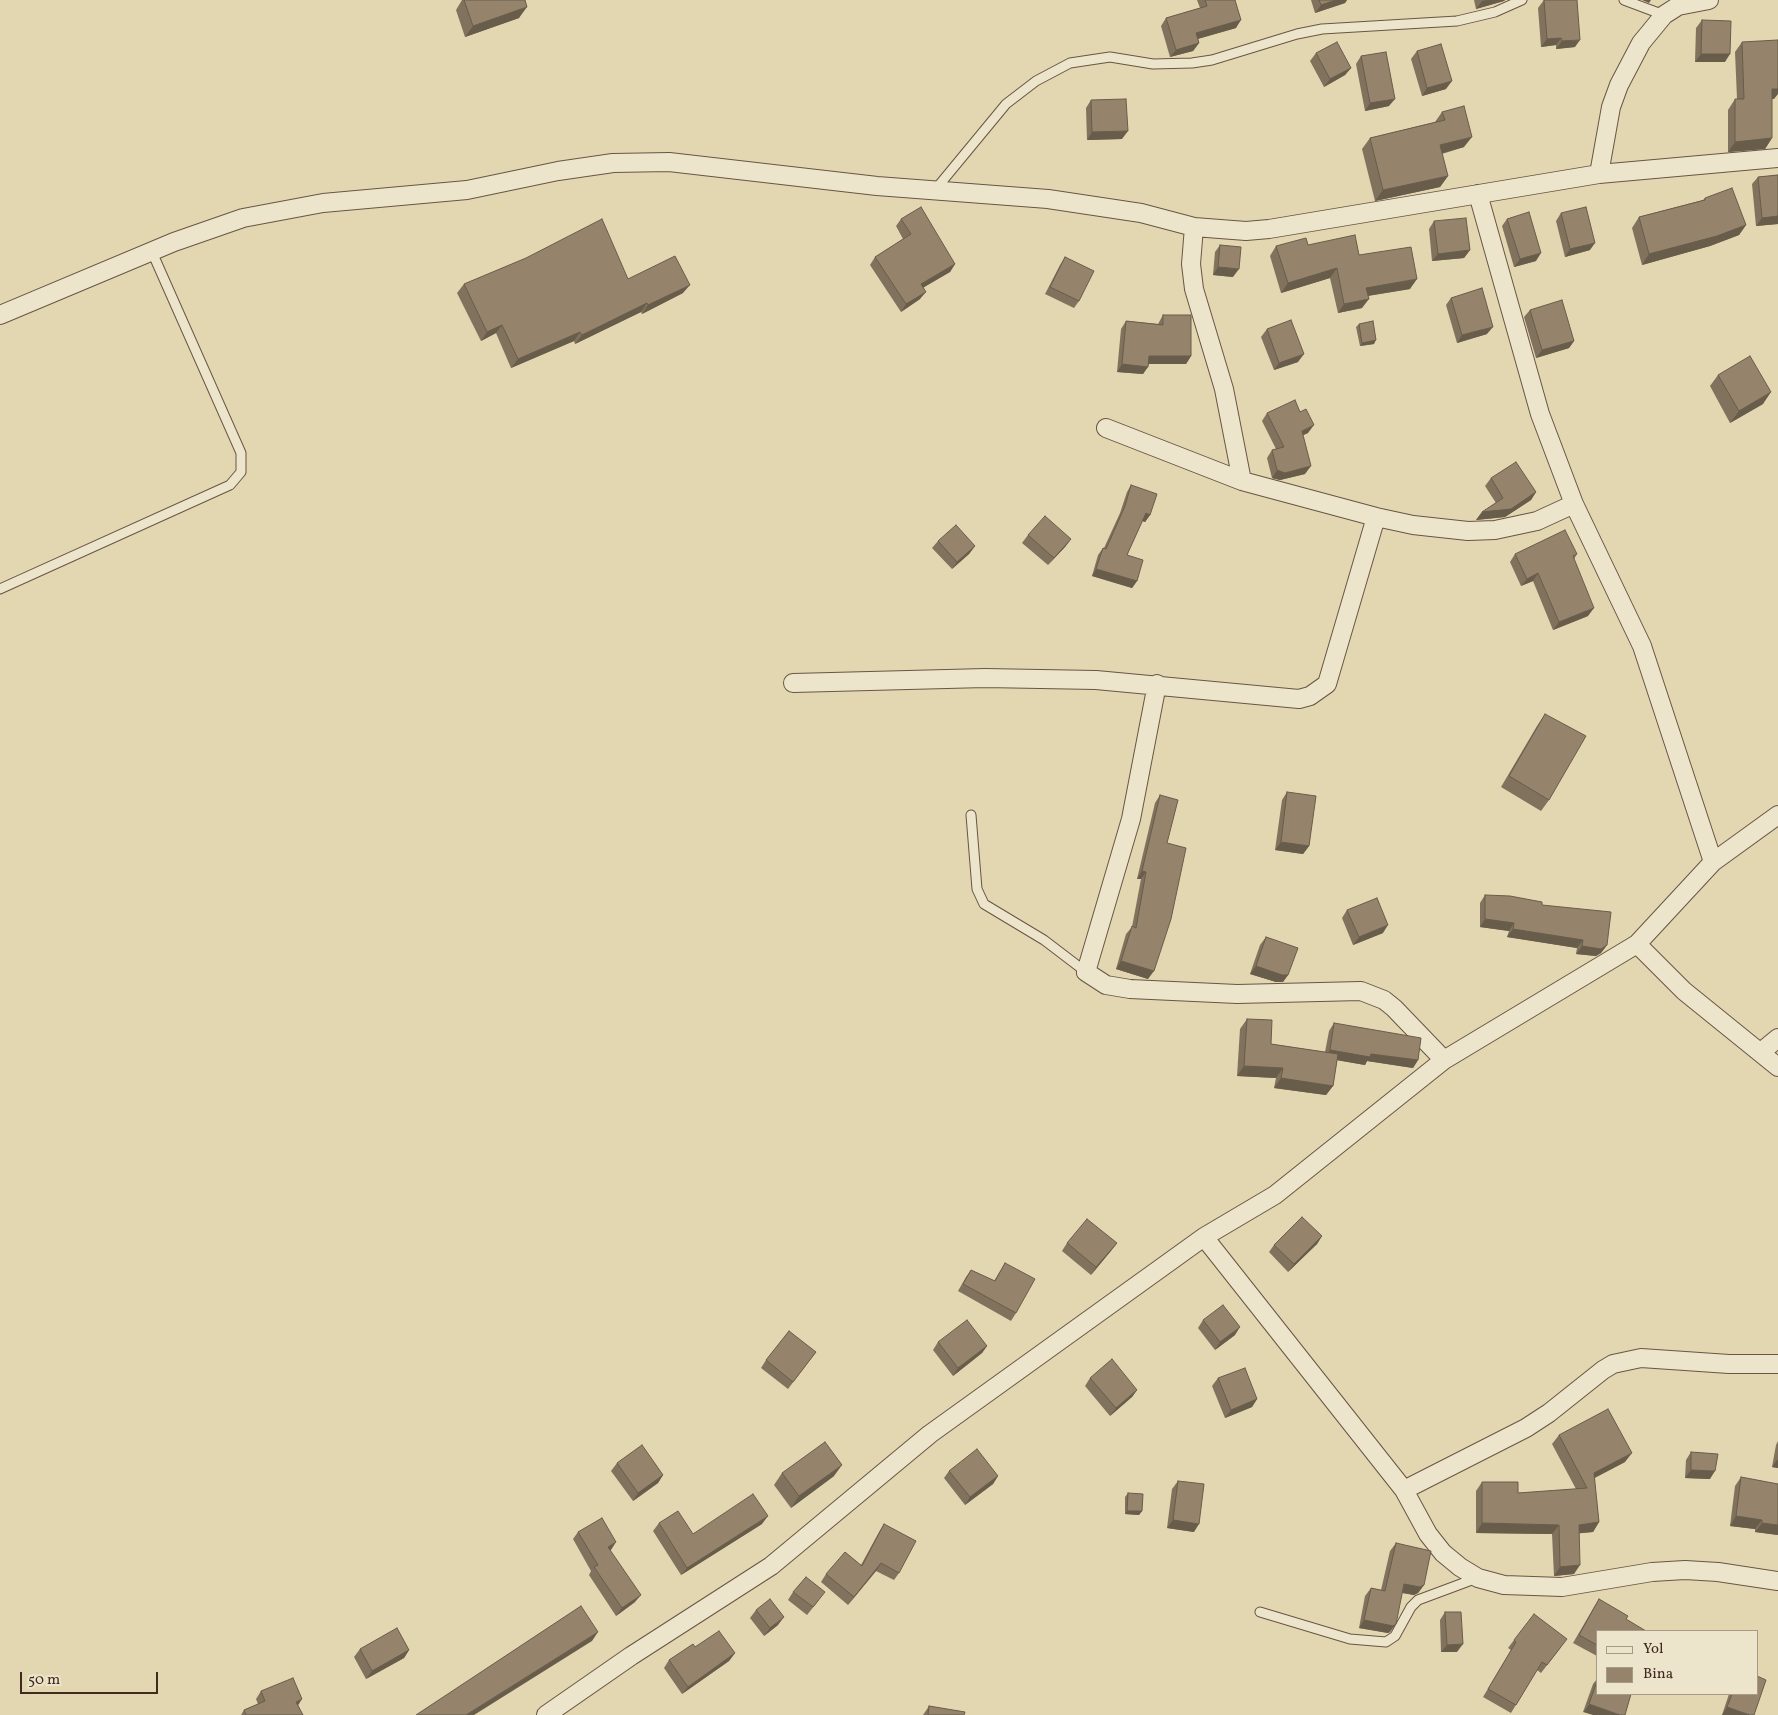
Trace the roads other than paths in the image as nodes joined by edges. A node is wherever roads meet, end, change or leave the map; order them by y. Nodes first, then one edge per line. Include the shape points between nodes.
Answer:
1 (1522, 0) edge
2 (1624, 0) edge
3 (1709, 0) edge
4 (1664, 15) junction
5 (1778, 158) edge
6 (1599, 174) junction
7 (934, 190) junction
8 (1478, 194) junction
9 (1194, 227) junction
10 (152, 252) junction
11 (0, 315) edge
12 (1106, 428) dead end
13 (1242, 481) junction
14 (1574, 504) junction
15 (1376, 517) junction
16 (0, 590) edge
17 (794, 683) dead end
18 (1157, 684) junction
19 (970, 815) dead end
20 (1778, 815) edge
21 (1713, 862) junction
22 (1637, 944) junction
23 (1086, 972) junction
24 (1778, 1038) edge
25 (1761, 1052) junction
26 (1444, 1060) junction
27 (1778, 1067) edge
28 (1204, 1237) junction
29 (1778, 1364) edge
30 (1404, 1490) junction
31 (1478, 1578) junction
32 (1778, 1582) edge
33 (1260, 1612) dead end
34 (546, 1715) edge

1 - 7 lane via 1495,12 1457,21 1322,29 1192,63 1153,64 1110,57 1070,62 1036,81 1006,104
2 - 4 lane
3 - 4 street via 1678,6
4 - 6 street via 1641,43 1619,85 1606,130
5 - 6 street
6 - 8 street
7 - 9 street via 1093,204
7 - 10 street via 669,162 613,163 567,169 468,190 296,207 243,218
8 - 9 street via 1269,229
8 - 14 street via 1540,414
9 - 13 street via 1191,264 1194,288 1224,389
10 - 11 street
10 - 16 lane via 241,453 241,472 230,485
12 - 13 street
13 - 15 street
14 - 15 street via 1537,521 1494,530 1442,529
14 - 21 street via 1642,646
15 - 18 street via 1326,684 1319,691 1299,700 1288,700
17 - 18 street via 1036,678
18 - 23 street via 1131,819
19 - 23 lane via 977,889 984,904 1044,940
20 - 21 street
21 - 22 street
22 - 25 street via 1684,991
22 - 26 street
23 - 26 street via 1106,985 1130,989 1237,994 1361,992 1384,1000 1394,1008
24 - 25 street
25 - 27 street
26 - 28 street via 1275,1195
28 - 30 street
28 - 34 street via 930,1434 771,1566
29 - 30 street via 1641,1358 1614,1364 1526,1428
30 - 31 street via 1428,1534 1443,1553
31 - 32 street via 1504,1585 1562,1587 1652,1572 1685,1570
31 - 33 lane via 1418,1600 1395,1636 1386,1642 1350,1640

